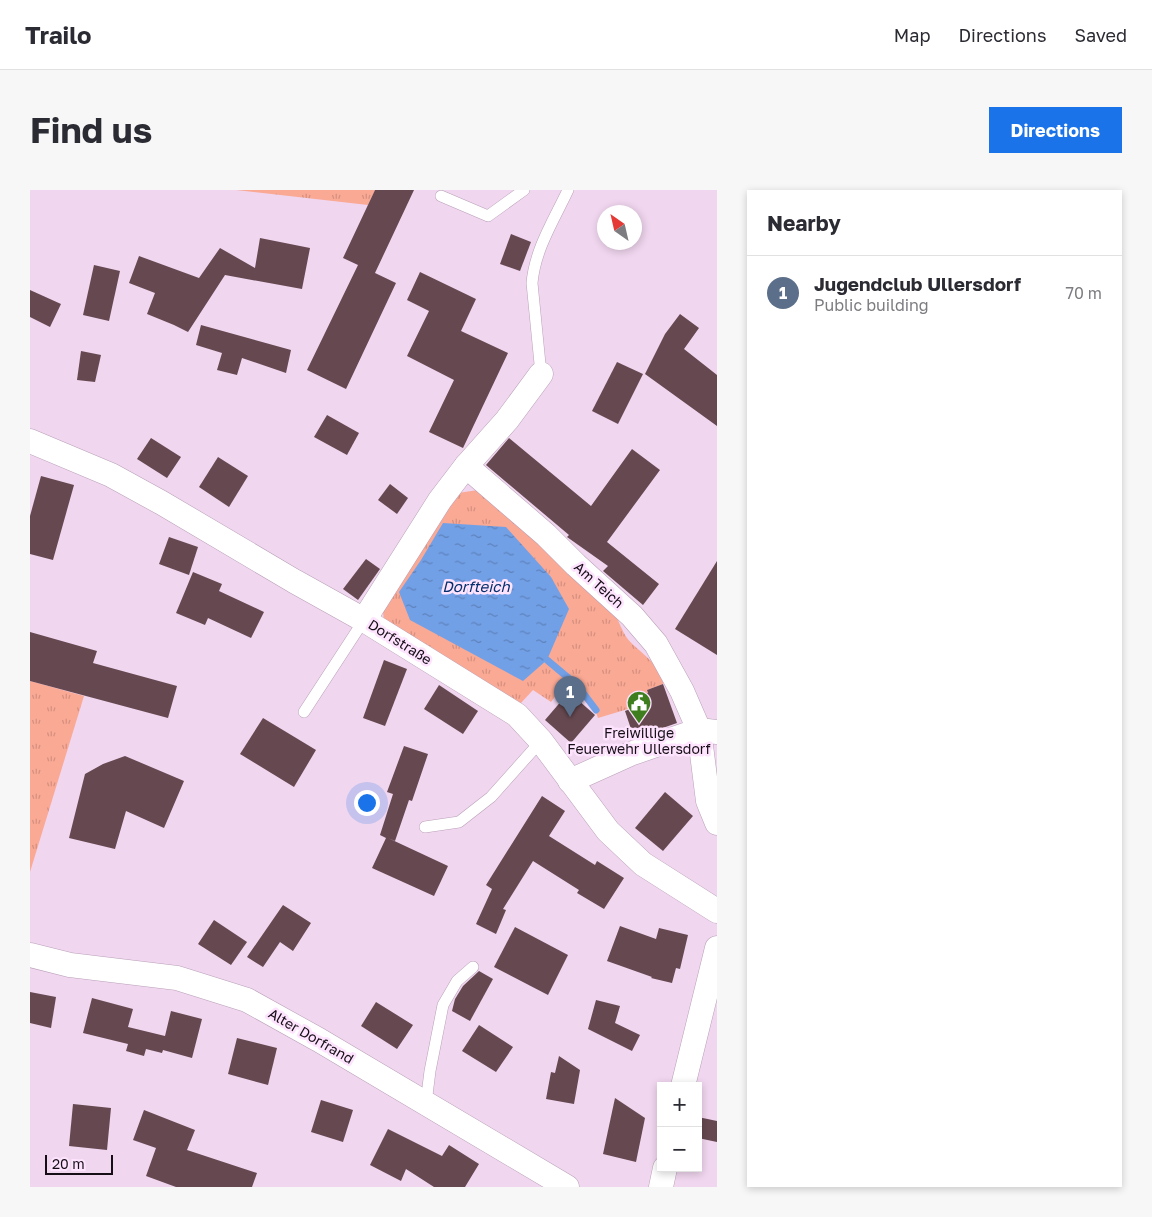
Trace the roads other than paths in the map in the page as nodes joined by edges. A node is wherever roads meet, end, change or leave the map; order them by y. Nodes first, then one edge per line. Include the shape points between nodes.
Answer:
1 (524, 190) edge
2 (568, 190) edge
3 (441, 196) dead end
4 (541, 374) joint
5 (30, 441) edge
6 (466, 466) junction
7 (364, 620) junction
8 (304, 712) dead end
9 (708, 731) edge
10 (541, 741) junction
11 (570, 781) junction
12 (717, 823) edge
13 (425, 827) dead end
14 (717, 911) edge
15 (717, 948) edge
16 (30, 955) edge
17 (473, 967) dead end
18 (684, 1082) edge
19 (426, 1103) junction
20 (664, 1172) edge
21 (566, 1187) edge
22 (661, 1187) edge

1 - 3 lane via 488,216
2 - 4 lane via 533,268
4 - 6 street via 507,420
5 - 7 street, Dorfstraße via 112,475
6 - 7 street via 440,500
6 - 9 street, Am Teich via 632,616 656,644
7 - 8 lane
7 - 10 street, Dorfstraße via 517,714
9 - 11 street via 630,754
9 - 12 street, Am Teich via 708,801
10 - 11 street, Dorfstraße
10 - 13 lane via 491,796 458,822
11 - 14 street, Dorfstraße via 608,831 643,864
15 - 18 street
16 - 19 street, Alter Dorfrand via 70,965 177,978 247,1000
17 - 19 lane via 458,981 443,1005
19 - 21 street, Alter Dorfrand
20 - 22 street

